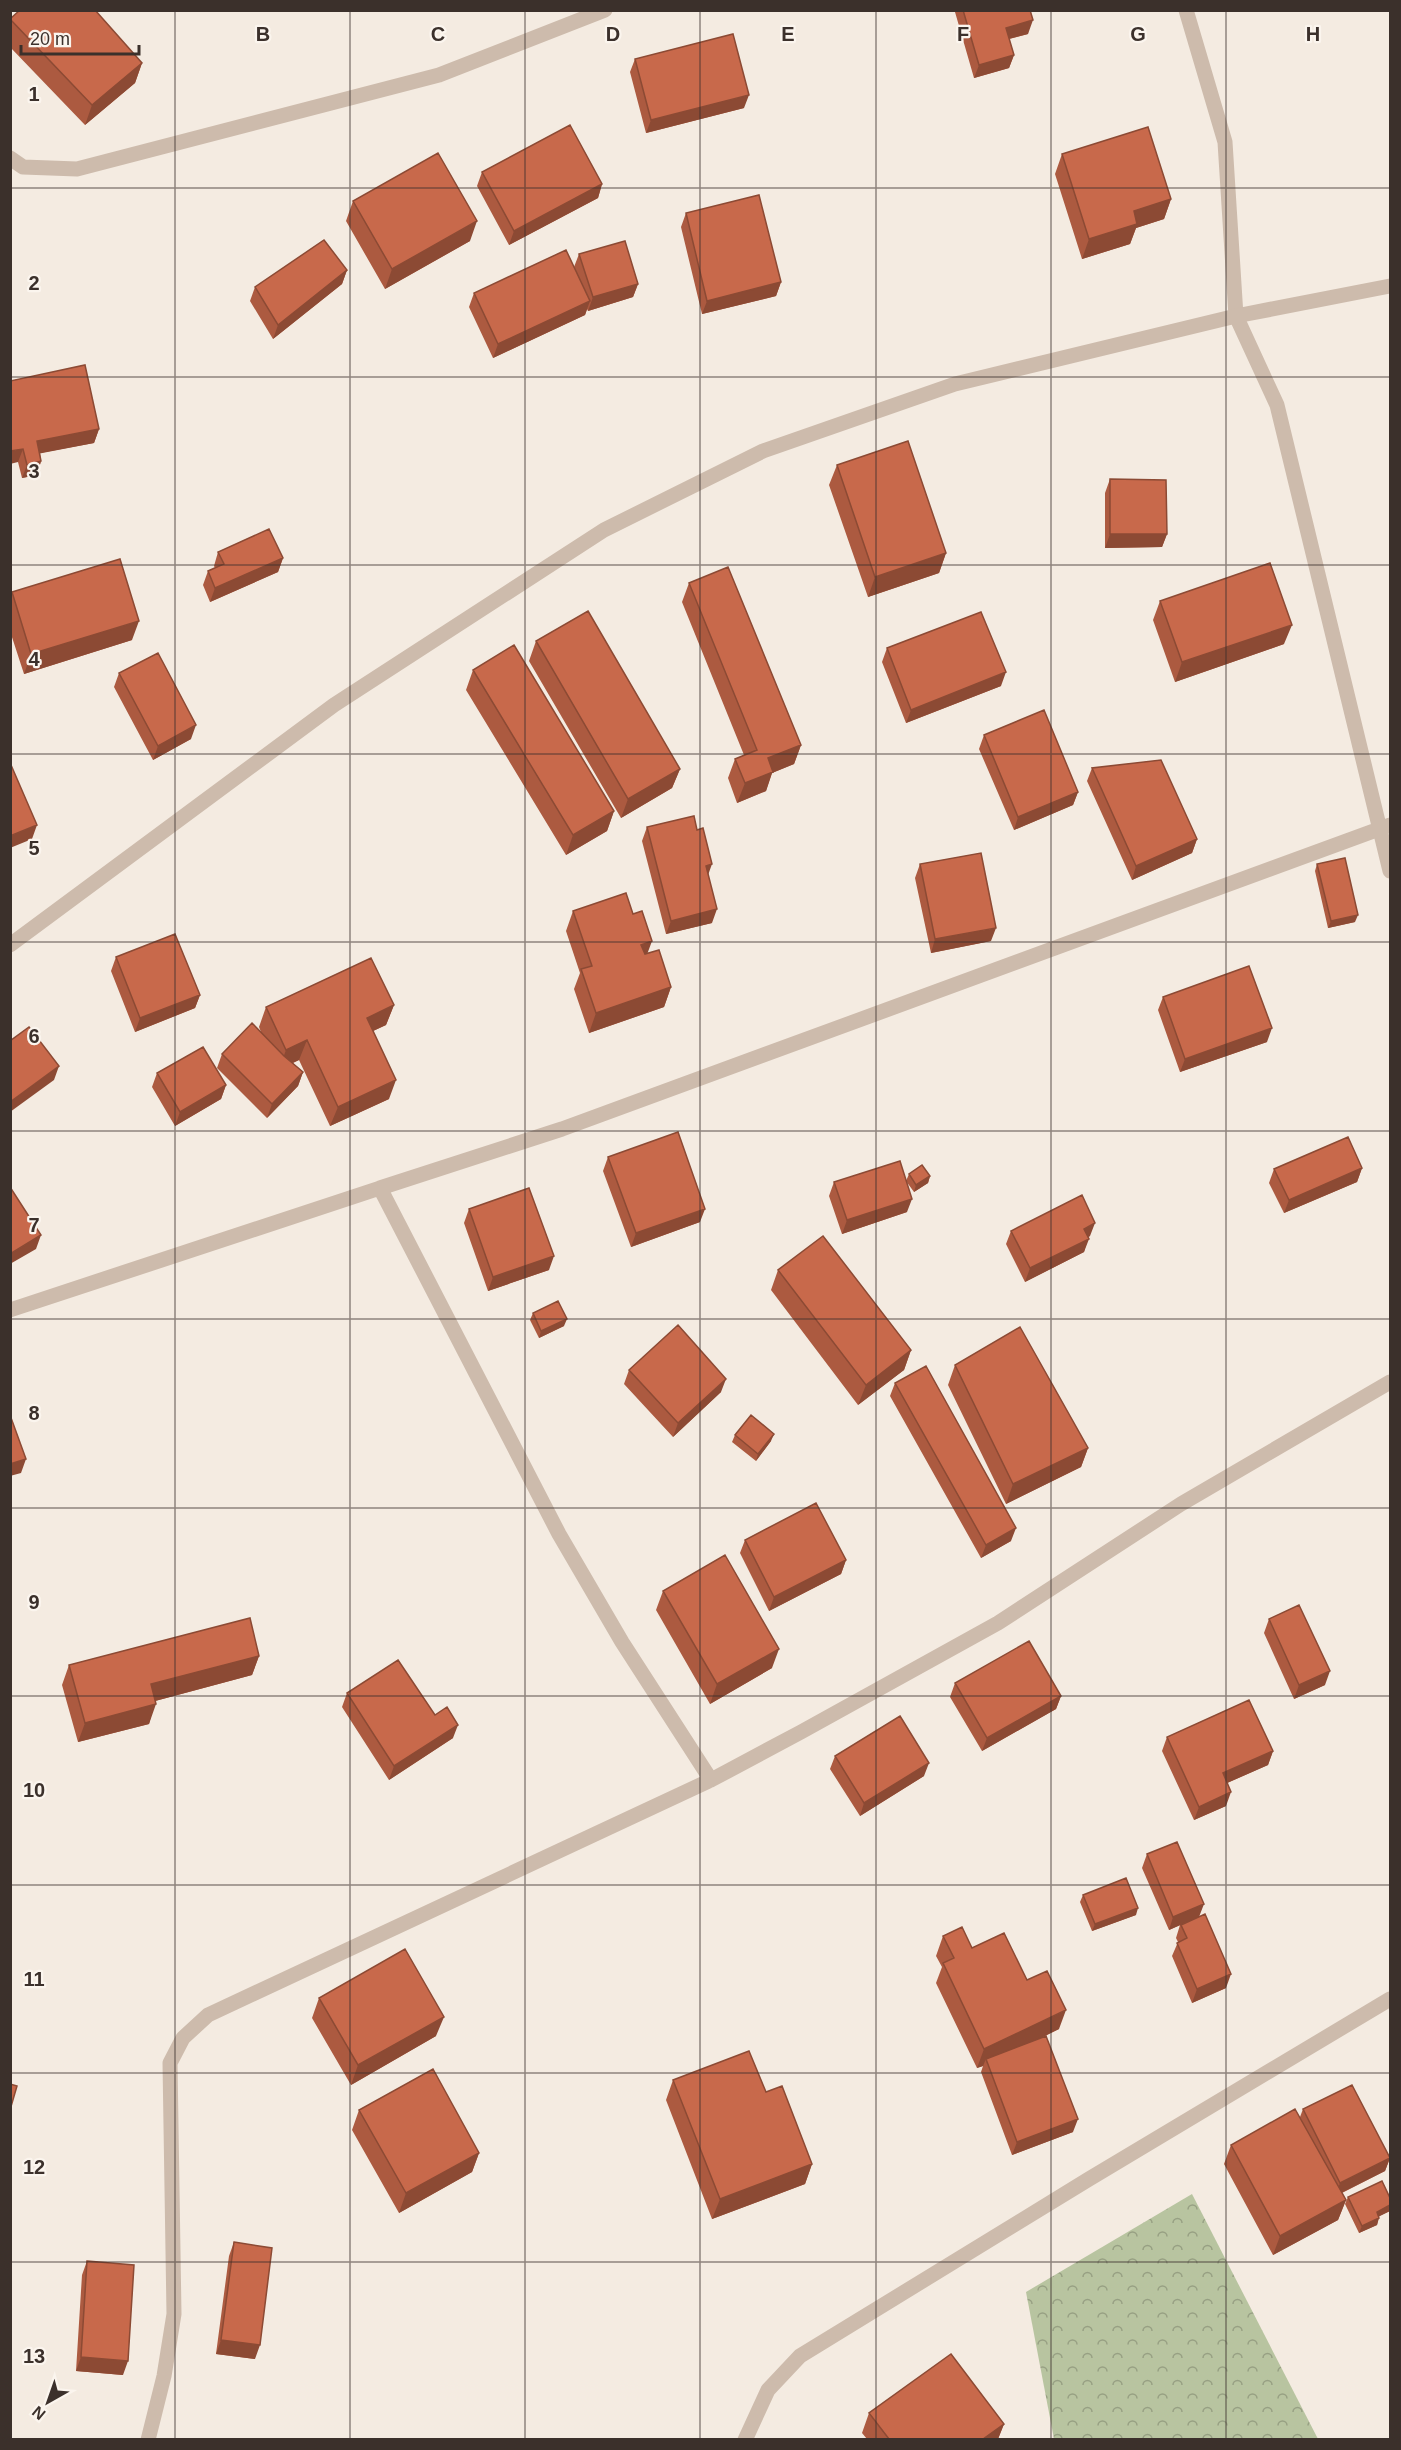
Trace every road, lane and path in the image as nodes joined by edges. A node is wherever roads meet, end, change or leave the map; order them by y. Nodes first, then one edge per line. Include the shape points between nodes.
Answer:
1 (605, 10) edge
2 (1186, 10) edge
3 (10, 158) edge
4 (1390, 286) edge
5 (1236, 316) junction
6 (1386, 827) edge
7 (1390, 871) edge
8 (10, 945) edge
9 (380, 1188) junction
10 (10, 1310) edge
11 (1390, 1382) edge
12 (711, 1780) junction
13 (1390, 1999) edge
14 (148, 2439) edge
15 (745, 2439) edge

1 - 3 street via 439,75 76,169 23,167
2 - 5 street via 1225,142
4 - 5 street
5 - 6 street via 1277,405
5 - 8 street via 955,384 763,451 604,530 334,705
6 - 7 street
6 - 9 street via 562,1129
9 - 10 street
9 - 12 street via 559,1534 622,1642
11 - 12 street via 1182,1504 998,1623
12 - 14 street via 208,2015 183,2038 170,2063 174,2314
13 - 15 street via 800,2356 768,2390

